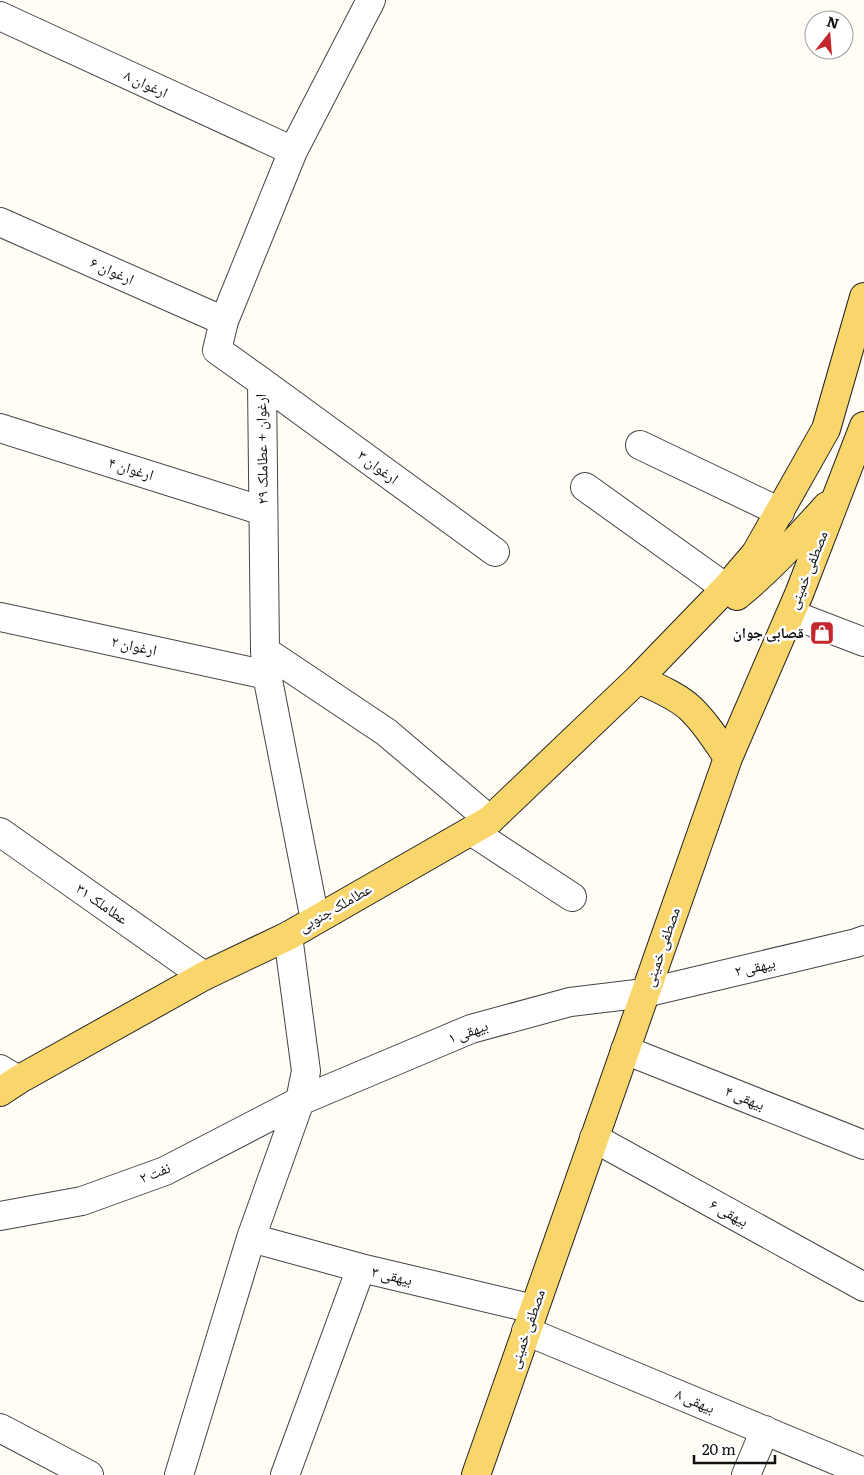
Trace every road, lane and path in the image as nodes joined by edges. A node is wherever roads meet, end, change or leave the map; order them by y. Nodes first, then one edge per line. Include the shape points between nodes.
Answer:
1 (371, 0) edge
2 (0, 16) edge
3 (293, 151) junction
4 (0, 222) edge
5 (864, 297) edge
6 (224, 321) junction
7 (262, 382) junction
8 (0, 428) edge
9 (863, 431) edge
10 (640, 445) dead end
11 (585, 487) dead end
12 (838, 494) junction
13 (263, 511) junction
14 (780, 512) junction
15 (495, 552) dead end
16 (726, 588) junction
17 (791, 614) junction
18 (0, 617) edge
19 (864, 642) edge
20 (266, 663) junction
21 (638, 679) junction
22 (728, 758) junction
23 (480, 826) junction
24 (0, 832) edge
25 (572, 897) dead end
26 (315, 920) junction
27 (288, 936) junction
28 (864, 940) edge
29 (204, 976) junction
30 (646, 993) junction
31 (626, 1050) junction
32 (6, 1081) edge
33 (300, 1101) junction
34 (594, 1138) junction
35 (864, 1145) edge
36 (0, 1216) edge
37 (251, 1238) junction
38 (361, 1268) junction
39 (864, 1287) edge
40 (530, 1320) junction
41 (0, 1428) edge
42 (765, 1430) junction
43 (864, 1472) edge
44 (89, 1475) edge
45 (179, 1475) edge
46 (285, 1475) edge
47 (476, 1475) edge
48 (746, 1475) edge

1 - 3 street, ارغوان + عطاملک ۲۹
2 - 3 street, ارغوان ۸
3 - 6 street, ارغوان + عطاملک ۲۹
4 - 6 street, ارغوان ۶
5 - 14 main road via 826,429
6 - 7 street, ارغوان + عطاملک ۲۹ via 217,350
7 - 13 street, ارغوان + عطاملک ۲۹
7 - 15 street, ارغوان ۳
8 - 13 street, ارغوان ۴
9 - 12 main road, مصطفی خمینی
10 - 14 street
11 - 16 street
12 - 17 main road, مصطفی خمینی
12 - 21 main road via 758,579
13 - 20 street, ارغوان + عطاملک ۲۹
14 - 16 main road via 756,553
16 - 21 main road
17 - 19 street
17 - 22 main road, مصطفی خمینی
18 - 20 street, ارغوان ۲
20 - 23 street via 386,732
20 - 26 street, ارغوان + عطاملک ۲۹
21 - 22 main road via 689,707
21 - 23 main road, عطاملک جنوبی
22 - 30 main road, مصطفی خمینی
23 - 25 street
23 - 26 main road, عطاملک جنوبی
24 - 29 street, عطاملک ۳۱
26 - 27 main road, عطاملک جنوبی
27 - 29 main road, عطاملک جنوبی
27 - 33 street via 306,1071
28 - 30 street, بیهقی ۲
29 - 32 main road, عطاملک جنوبی
30 - 31 main road, مصطفی خمینی
30 - 33 street, بیهقی ۱ via 570,1002 471,1029
31 - 34 main road, مصطفی خمینی
31 - 35 street, بیهقی ۴
33 - 36 street, نفت ۲ via 164,1171 82,1201
33 - 37 street
34 - 39 street, بیهقی ۶
34 - 40 main road, مصطفی خمینی
37 - 38 street, بیهقی ۳
37 - 45 street
38 - 40 street, بیهقی ۳
38 - 46 street
40 - 42 street, بیهقی ۸
40 - 47 main road, مصطفی خمینی
41 - 44 street
42 - 43 street, بیهقی ۸
42 - 48 street

